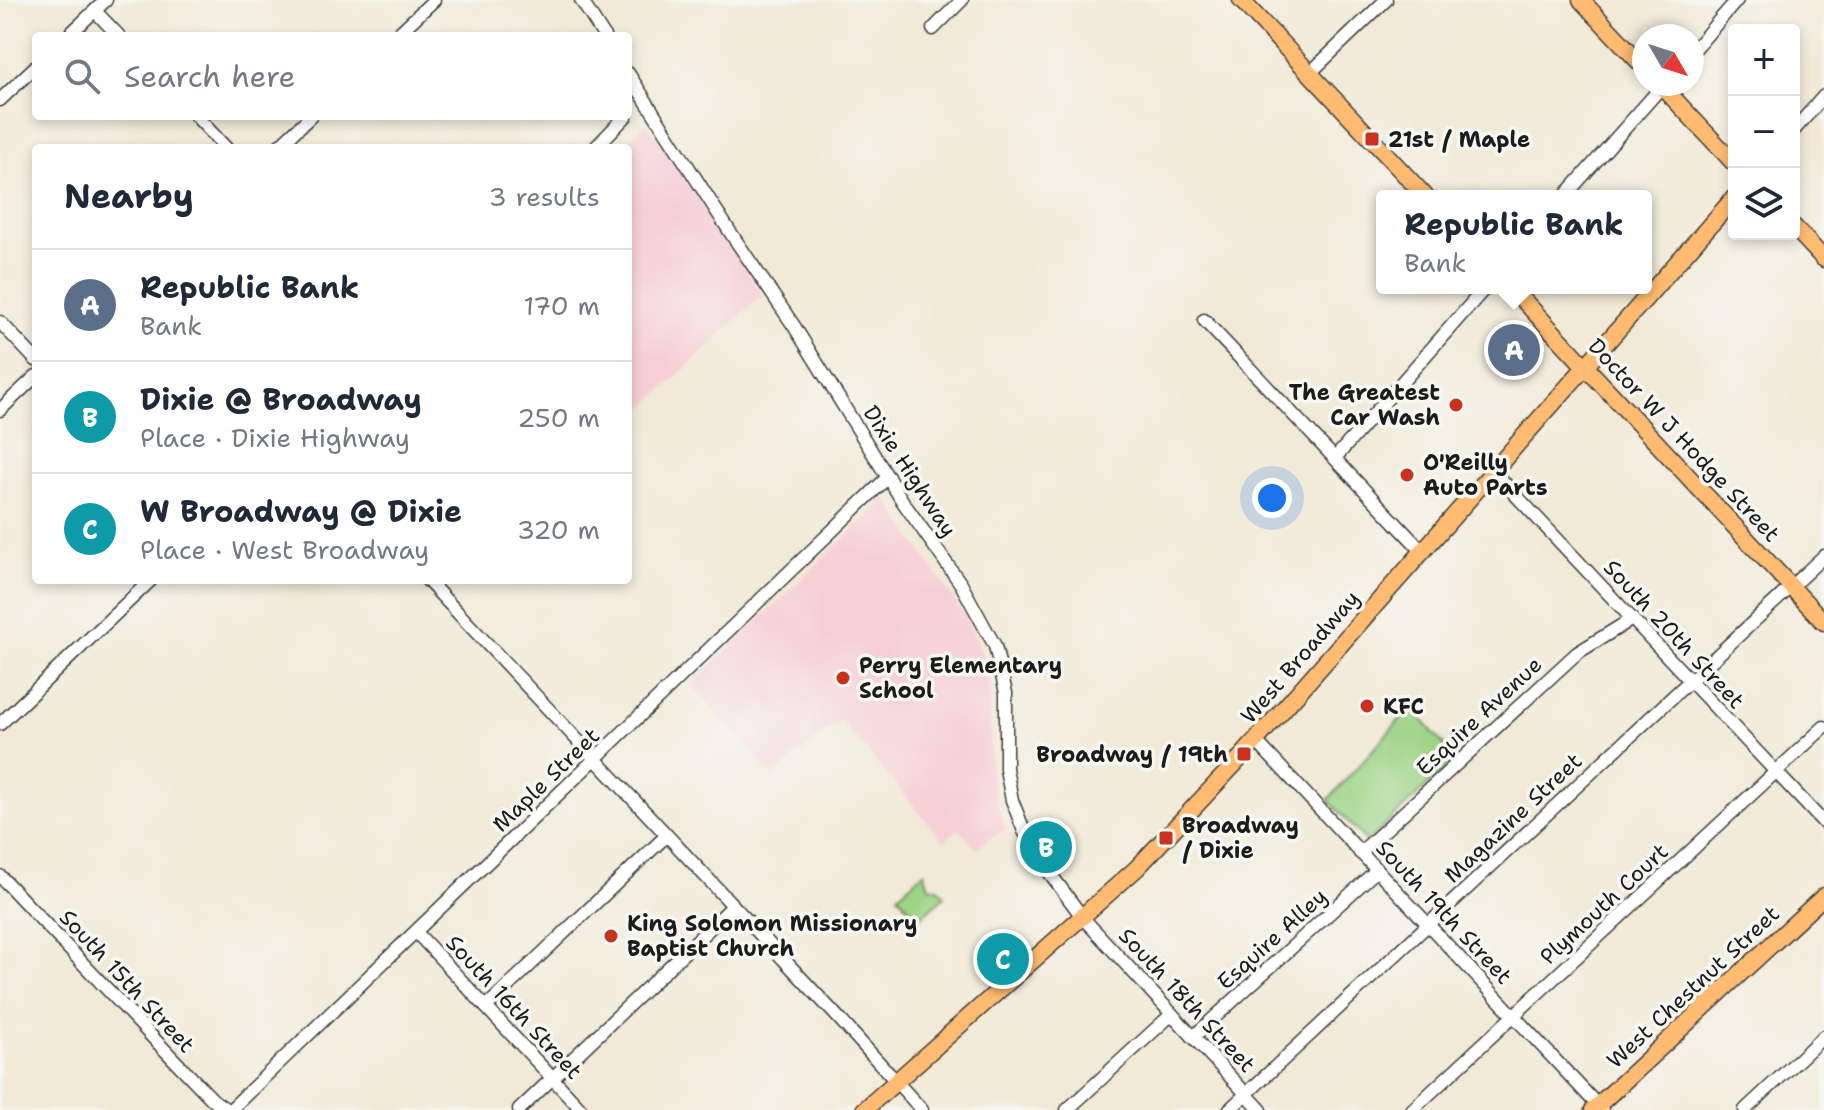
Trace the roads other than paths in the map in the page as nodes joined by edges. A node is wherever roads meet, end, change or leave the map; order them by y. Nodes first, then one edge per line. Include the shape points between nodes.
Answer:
1 (106, 0) edge
2 (434, 0) edge
3 (581, 0) edge
4 (962, 0) edge
5 (1241, 0) edge
6 (1386, 0) edge
7 (1581, 0) edge
8 (1737, 0) edge
9 (95, 11) junction
10 (933, 29) dead end
11 (72, 32) edge
12 (115, 32) edge
13 (400, 32) edge
14 (601, 32) edge
15 (1704, 38) edge
16 (1632, 54) edge
17 (32, 70) edge
18 (1310, 73) junction
19 (632, 79) edge
20 (1652, 96) edge
21 (1672, 96) edge
22 (1824, 96) edge
23 (644, 98) junction
24 (0, 100) edge
25 (632, 110) edge
26 (200, 120) edge
27 (307, 120) edge
28 (622, 120) edge
29 (1800, 123) edge
30 (222, 144) edge
31 (281, 144) edge
32 (599, 144) edge
33 (1728, 156) edge
34 (1419, 190) edge
35 (1570, 190) edge
36 (1728, 205) edge
37 (1800, 233) edge
38 (1824, 259) edge
39 (1652, 291) edge
40 (1480, 294) edge
41 (1518, 294) edge
42 (1649, 294) edge
43 (1204, 320) dead end
44 (0, 322) edge
45 (32, 356) edge
46 (1585, 367) junction
47 (32, 380) edge
48 (0, 410) edge
49 (1335, 458) junction
50 (1494, 472) junction
51 (888, 477) junction
52 (1423, 552) junction
53 (1824, 556) edge
54 (147, 584) edge
55 (431, 584) edge
56 (1791, 587) junction
57 (1632, 619) junction
58 (1824, 622) edge
59 (1690, 681) junction
60 (0, 724) edge
61 (1824, 727) edge
62 (1256, 741) junction
63 (595, 760) junction
64 (1776, 772) junction
65 (1824, 823) edge
66 (666, 836) junction
67 (1360, 853) junction
68 (1377, 870) junction
69 (0, 876) edge
70 (1824, 896) edge
71 (733, 906) junction
72 (1083, 918) junction
73 (1428, 925) junction
74 (416, 932) junction
75 (486, 1007) junction
76 (1172, 1014) junction
77 (1514, 1015) junction
78 (1824, 1036) edge
79 (1193, 1037) junction
80 (553, 1078) junction
81 (896, 1082) junction
82 (1247, 1094) junction
83 (1598, 1108) edge
84 (229, 1110) edge
85 (519, 1110) edge
86 (582, 1110) edge
87 (864, 1110) edge
88 (922, 1110) edge
89 (1067, 1110) edge
90 (1229, 1110) edge
91 (1261, 1110) edge
92 (1412, 1110) edge
93 (1745, 1110) edge

1 - 9 street
2 - 13 street
3 - 14 street
4 - 10 street
5 - 18 main road
6 - 18 street
7 - 16 main road
8 - 15 street
9 - 11 street
9 - 12 street
17 - 24 street
18 - 34 main road
19 - 23 street, Dixie Highway
20 - 35 street
21 - 33 main road
22 - 29 street
23 - 25 street
23 - 51 street, Dixie Highway
26 - 30 street
27 - 31 street
28 - 32 street
36 - 39 main road, West Broadway
37 - 38 main road
40 - 49 street
41 - 46 main road, Doctor W J Hodge Street
42 - 46 main road, West Broadway
43 - 49 street
44 - 45 street
46 - 50 main road, West Broadway
46 - 56 main road, Doctor W J Hodge Street
47 - 48 street
49 - 52 street
50 - 52 main road, West Broadway
50 - 57 street, South 20th Street
51 - 63 street, Maple Street
51 - 72 street, Dixie Highway via 961,584 995,646 1006,693 1006,769 1012,800 1038,857
52 - 62 main road, West Broadway
53 - 56 street, Magazine Street
54 - 60 street
55 - 63 street
56 - 58 main road, Doctor W J Hodge Street
56 - 59 street, Magazine Street
57 - 59 street, South 20th Street
57 - 67 street, Esquire Avenue via 1577,653
59 - 64 street, South 20th Street
59 - 73 street, Magazine Street
61 - 64 street, Plymouth Court
62 - 67 street, South 19th Street
62 - 72 main road, West Broadway
63 - 66 street
63 - 74 street, Maple Street
64 - 65 street, South 20th Street
64 - 77 street, Plymouth Court
66 - 71 street
66 - 75 street
67 - 68 street, South 19th Street
68 - 73 street, South 19th Street
68 - 79 street, Esquire Alley
69 - 84 street, South 15th Street via 213,1100
70 - 83 main road, West Chestnut Street
71 - 80 street
71 - 81 street
72 - 76 street, South 18th Street
72 - 81 main road, West Broadway
73 - 77 street, South 19th Street
73 - 82 street, Magazine Street
74 - 75 street, South 16th Street
74 - 84 street, Maple Street
75 - 80 street, South 16th Street
76 - 79 street, South 18th Street
76 - 89 street
77 - 83 street, South 19th Street
77 - 92 street, Plymouth Court
78 - 93 street
79 - 82 street, South 18th Street
80 - 85 street
80 - 86 street, South 16th Street
81 - 87 main road, West Broadway
81 - 88 street
82 - 90 street, Magazine Street
82 - 91 street, South 18th Street

